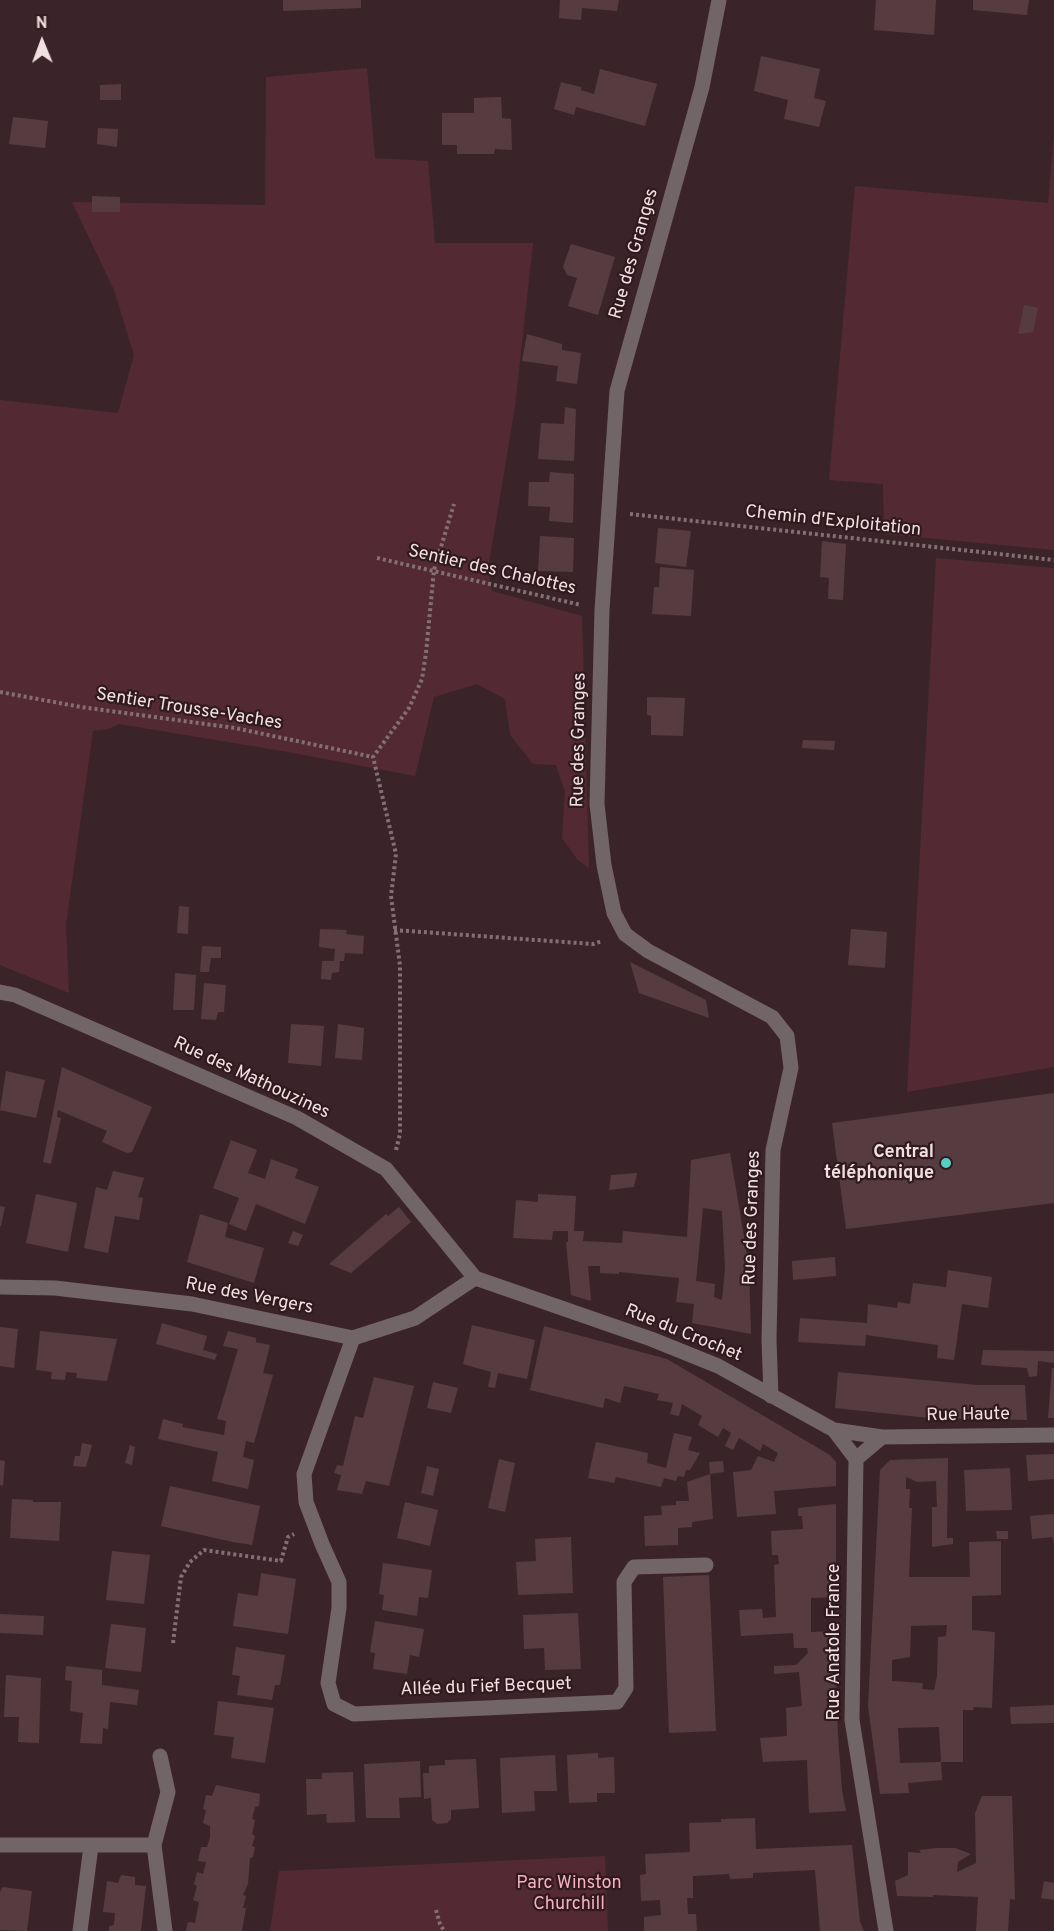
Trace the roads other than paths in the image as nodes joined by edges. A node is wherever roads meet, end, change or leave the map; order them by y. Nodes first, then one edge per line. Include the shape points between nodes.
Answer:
1 (719, 0) edge
2 (0, 992) edge
3 (475, 1278) junction
4 (0, 1287) edge
5 (353, 1338) junction
6 (771, 1396) junction
7 (834, 1430) junction
8 (1054, 1435) edge
9 (882, 1437) junction
10 (856, 1459) junction
11 (706, 1565) dead end
12 (160, 1756) dead end
13 (0, 1845) edge
14 (154, 1845) junction
15 (91, 1846) junction
16 (80, 1931) edge
17 (165, 1931) edge
18 (886, 1931) edge

1 - 6 street, Rue des Granges via 700,97 617,391 602,610 597,804 614,913 625,934 648,951 772,1017 787,1036 791,1068 773,1150
2 - 3 street, Rue des Mathouzines via 15,995 297,1118 386,1169
3 - 5 street, Rue des Vergers via 415,1318
3 - 6 street, Rue du Crochet via 661,1342 718,1366
4 - 5 street, Rue des Vergers via 55,1288 192,1304
5 - 11 street, Allée du Fief Becquet via 304,1474 306,1502 339,1582 328,1683 334,1704 354,1714 617,1702 626,1688 624,1582 634,1568
6 - 7 street, Rue du Crochet
7 - 9 street, Rue Haute
7 - 10 street, Rue du Crochet
8 - 9 street, Rue Haute
9 - 10 street
10 - 18 street, Rue Anatole France via 852,1720
12 - 14 street via 168,1792
13 - 15 street
14 - 15 street
14 - 17 street
15 - 16 street

